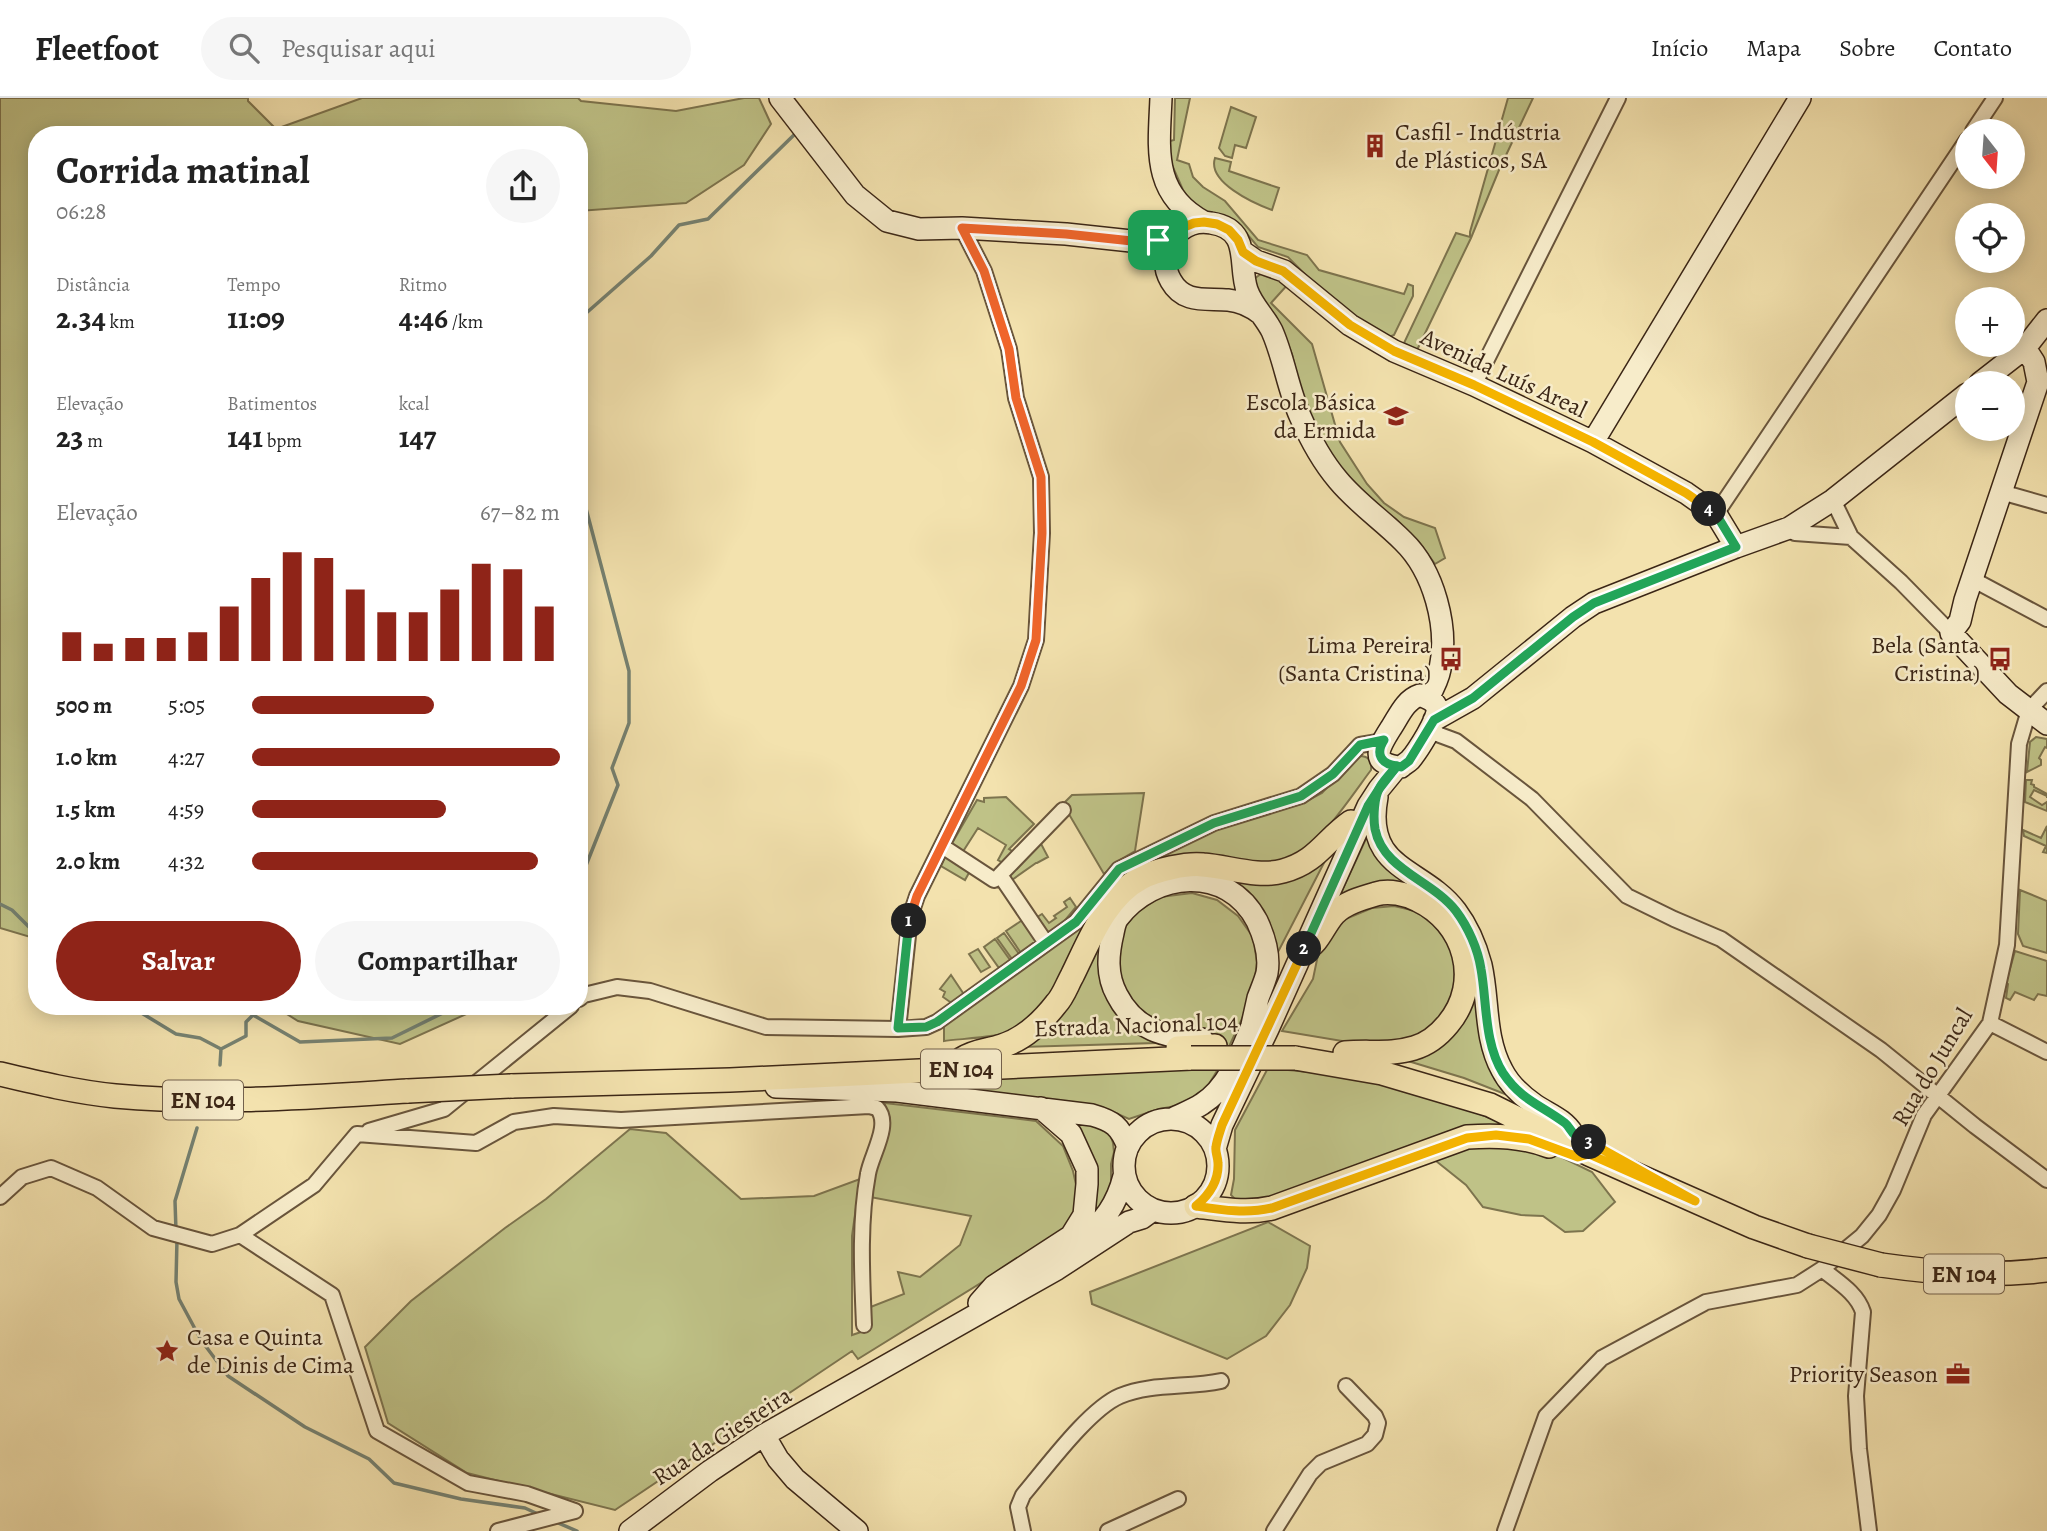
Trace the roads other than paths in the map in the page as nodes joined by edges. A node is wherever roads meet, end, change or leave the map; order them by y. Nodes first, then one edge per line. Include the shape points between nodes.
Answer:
1 (780, 98) edge
2 (1161, 98) edge
3 (1618, 98) edge
4 (1800, 98) edge
5 (1995, 98) edge
6 (1981, 119) edge
7 (1955, 158) edge
8 (1172, 193) junction
9 (1204, 222) junction
10 (962, 228) junction
11 (1175, 235) junction
12 (1132, 241) junction
13 (1243, 261) junction
14 (1168, 275) junction
15 (1209, 300) junction
16 (1261, 314) junction
17 (2047, 320) edge
18 (2035, 356) edge
19 (2004, 371) edge
20 (1474, 385) junction
21 (1955, 403) edge
22 (1593, 442) junction
23 (2001, 492) junction
24 (1833, 499) junction
25 (2047, 505) edge
26 (1716, 514) junction
27 (1789, 528) junction
28 (1851, 537) junction
29 (1736, 547) junction
30 (1972, 579) junction
31 (2047, 619) edge
32 (1951, 632) junction
33 (2047, 691) edge
34 (2029, 710) junction
35 (1432, 713) junction
36 (2047, 724) edge
37 (1384, 740) junction
38 (1391, 765) junction
39 (1379, 789) junction
40 (1063, 810) dead end
41 (1350, 822) junction
42 (942, 846) junction
43 (992, 881) junction
44 (1046, 943) junction
45 (1304, 950) junction
46 (588, 994) edge
47 (560, 1015) edge
48 (1990, 1023) junction
49 (1252, 1025) junction
50 (898, 1028) junction
51 (1214, 1046) junction
52 (1296, 1052) junction
53 (2047, 1052) edge
54 (1345, 1053) junction
55 (962, 1059) junction
56 (0, 1074) edge
57 (730, 1080) junction
58 (599, 1082) junction
59 (1938, 1097) junction
60 (1041, 1108) junction
61 (1172, 1119) junction
62 (1573, 1133) junction
63 (357, 1134) junction
64 (1128, 1147) junction
65 (1215, 1149) junction
66 (1589, 1154) junction
67 (1125, 1176) junction
68 (2047, 1180) edge
69 (0, 1197) edge
70 (1695, 1201) junction
71 (1196, 1206) junction
72 (1153, 1210) junction
73 (240, 1235) junction
74 (1822, 1269) junction
75 (2047, 1270) edge
76 (979, 1303) junction
77 (864, 1325) dead end
78 (1221, 1381) dead end
79 (1346, 1386) dead end
80 (846, 1388) junction
81 (764, 1435) junction
82 (1178, 1499) dead end
83 (499, 1531) edge
84 (630, 1531) edge
85 (857, 1531) edge
86 (1023, 1531) edge
87 (1108, 1531) edge
88 (1274, 1531) edge
89 (1505, 1531) edge
90 (1869, 1531) edge

1 - 10 main road via 855,195 887,221 919,229
2 - 8 main road via 1160,162
3 - 20 street
4 - 22 main road
5 - 6 street
7 - 26 street
8 - 9 main road via 1184,209
8 - 11 main road
9 - 11 main road via 1184,227
9 - 13 main road via 1229,230 1238,240
10 - 12 main road
10 - 42 street via 984,271 1009,349 1016,398 1041,477 1042,533 1036,640 1021,686
11 - 12 main road
11 - 14 main road via 1165,255
12 - 14 main road via 1148,249
13 - 15 main road via 1231,291
13 - 16 main road via 1247,290
13 - 20 main road, Avenida Luís Areal via 1283,271 1350,325 1394,351
14 - 15 main road via 1184,295
15 - 16 main road via 1236,301
16 - 35 main road via 1271,329 1298,412 1316,450 1360,503 1405,543 1430,584 1442,633
17 - 18 main road
18 - 19 main road
18 - 23 main road via 2038,382
20 - 22 main road, Avenida Luís Areal
21 - 24 main road
22 - 26 main road, Avenida Luís Areal
23 - 25 street
23 - 30 main road
24 - 27 main road
24 - 28 street
26 - 29 main road, Avenida Luís Areal
27 - 28 street via 1796,533
27 - 29 main road
28 - 32 street
29 - 35 main road via 1594,603 1466,703
30 - 31 street
30 - 32 main road via 1960,621
32 - 34 main road via 2008,694
33 - 34 street
34 - 36 main road
34 - 48 street, Rua do Juncal via 2019,744 2007,946
35 - 37 main road via 1420,695 1412,698
35 - 38 main road via 1409,761 1401,767
35 - 59 street via 1456,741 1532,799 1628,896 1721,939 1881,1050
37 - 38 main road via 1379,756
37 - 44 street via 1360,745 1333,774 1301,796 1214,823 1119,869 1076,922
38 - 39 main road
38 - 41 main road
39 - 45 main road
39 - 62 main road via 1374,811 1382,848 1395,863 1439,893 1471,936 1481,966 1489,1032 1502,1071 1517,1090
40 - 43 street
41 - 49 main road
41 - 55 main road via 1304,863 1281,872 1200,864 1140,878 1105,912 1058,1003 1026,1034
42 - 43 street
42 - 50 street via 910,917
43 - 44 street
44 - 50 street via 937,1022
45 - 54 main road via 1312,946 1335,913 1380,892 1407,895 1430,905 1460,941 1467,967 1464,992 1457,1013 1438,1036 1415,1048
45 - 65 main road
46 - 50 street via 617,987 650,991 766,1027
47 - 63 street via 443,1109
48 - 53 street
48 - 59 street, Rua do Juncal
49 - 51 main road via 1267,972 1263,933 1252,913 1230,891 1213,883 1166,883 1139,897 1116,920 1108,952 1110,982 1125,1010 1152,1031 1209,1040
49 - 61 main road via 1233,1069 1219,1087 1204,1103
51 - 52 main road, Estrada Nacional 104 / EN 104
51 - 55 main road, Estrada Nacional 104 / EN 104
52 - 54 main road, Estrada Nacional 104 / EN 104
52 - 57 main road, Estrada Nacional 104 / EN 104, bridge
52 - 66 main road, Estrada Nacional 104 / EN 104 via 1490,1105
54 - 62 main road, Estrada Nacional 104 / EN 104 via 1490,1097
55 - 58 main road, Estrada Nacional 104 / EN 104
56 - 58 main road, EN 104, bridge via 114,1096 171,1100 263,1100
57 - 58 main road, Estrada Nacional 104 / EN 104
57 - 60 main road via 737,1086 897,1091
59 - 68 street
59 - 74 street, Rua do Juncal via 1924,1115 1879,1215 1862,1236
60 - 64 main road via 1110,1121
60 - 76 main road via 1071,1134 1087,1169 1084,1215 1071,1236 993,1286
61 - 64 main road via 1146,1126
61 - 65 main road via 1198,1128
62 - 70 main road, Estrada Nacional 104 / EN 104
63 - 73 street via 314,1185
63 - 77 street via 476,1143 514,1122 554,1116 621,1120 877,1108 883,1126 868,1173 861,1250
64 - 67 main road
65 - 71 main road via 1218,1162 1213,1187
66 - 70 main road, Estrada Nacional 104 / EN 104
66 - 71 main road via 1578,1157 1529,1139 1467,1138 1257,1212
67 - 72 main road via 1130,1191
67 - 76 main road via 1099,1226
69 - 73 street via 23,1177 51,1168 97,1188 153,1228 212,1244
70 - 75 main road, EN 104, bridge via 1808,1246 1881,1265 1973,1275
71 - 72 main road via 1175,1213
72 - 80 main road
73 - 83 street via 332,1295 377,1431 468,1483 527,1494 575,1511
74 - 89 street, Rua do Juncal via 1797,1285 1706,1302 1602,1358 1546,1416
74 - 90 street via 1854,1295 1863,1312 1856,1396
76 - 80 main road
78 - 86 street via 1119,1396 1089,1418 1023,1495 1017,1507
79 - 88 street via 1375,1416 1375,1435 1367,1444 1321,1463
80 - 81 main road, Rua da Giesteira
81 - 84 main road, Rua da Giesteira
81 - 85 main road via 795,1479
82 - 87 street

